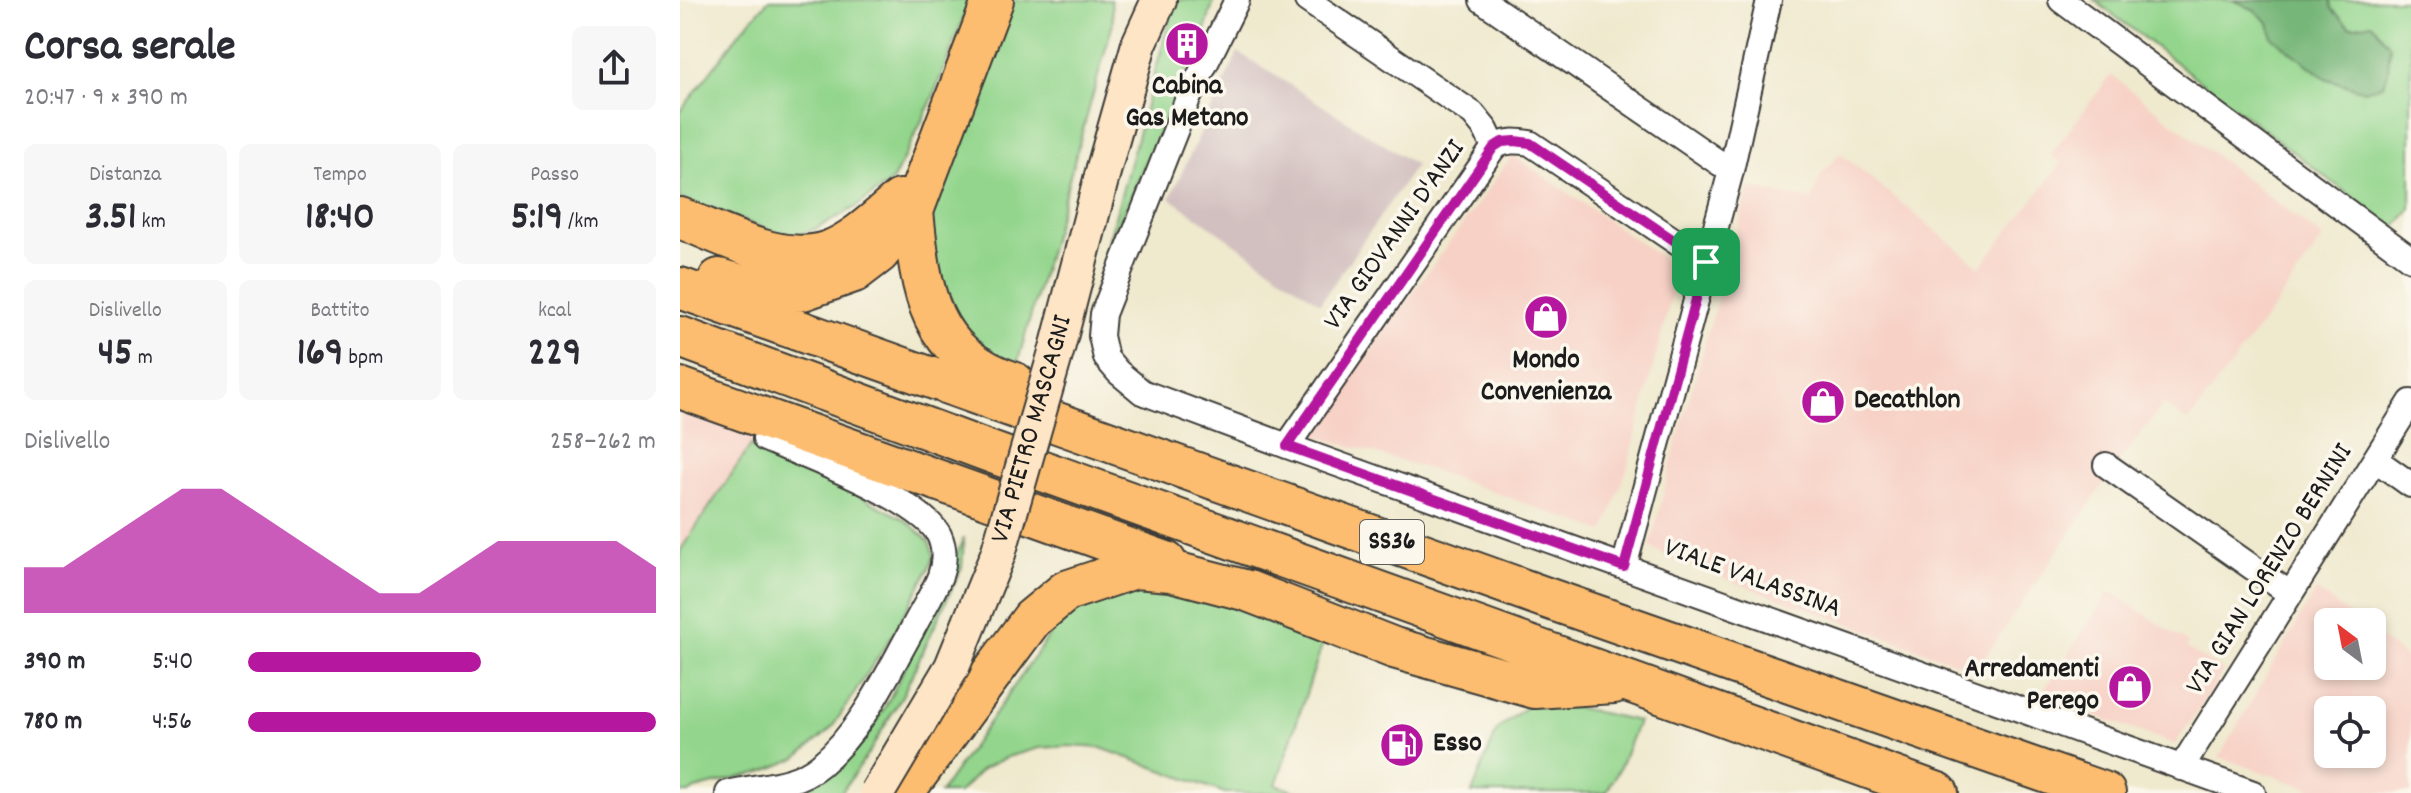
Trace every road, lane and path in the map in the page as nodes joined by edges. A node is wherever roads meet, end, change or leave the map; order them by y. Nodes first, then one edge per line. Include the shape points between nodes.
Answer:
1 (993, 0) edge
2 (1129, 0) edge
3 (1159, 0) edge
4 (1237, 0) edge
5 (1307, 0) edge
6 (1482, 0) edge
7 (1769, 0) edge
8 (2061, 0) edge
9 (1139, 44) junction
10 (1494, 147) junction
11 (1731, 171) junction
12 (921, 194) junction
13 (680, 218) edge
14 (2411, 259) edge
15 (1706, 262) junction
16 (680, 269) edge
17 (680, 288) edge
18 (680, 337) edge
19 (1106, 358) joint
20 (680, 388) edge
21 (2411, 402) edge
22 (765, 439) dead end
23 (1287, 446) junction
24 (2376, 460) junction
25 (2106, 465) dead end
26 (2411, 485) edge
27 (1624, 567) junction
28 (1248, 591) junction
29 (2289, 593) junction
30 (1541, 596) junction
31 (1631, 681) junction
32 (2181, 768) junction
33 (728, 793) edge
34 (877, 793) edge
35 (903, 793) edge
36 (1938, 793) edge
37 (2105, 793) edge
38 (2253, 793) edge

1 - 12 highway
2 - 9 main road, VIA PIETRO MASCAGNI
3 - 9 main road, VIA PIETRO MASCAGNI
4 - 19 street, VIA PIETRO MASCAGNI via 1187,101 1103,314
5 - 10 street, VIA GIOVANNI D'ANZI via 1473,114
6 - 11 street
7 - 11 street
8 - 14 street
9 - 34 main road, VIA PIETRO MASCAGNI, bridge via 998,554 952,667
10 - 15 street, VIA GIOVANNI D'ANZI via 1502,142 1530,143
10 - 23 street, VIA GIOVANNI D'ANZI
11 - 15 street
12 - 13 highway via 830,251 806,256 751,246
12 - 16 highway via 879,253 854,272 803,290 764,291
12 - 30 highway via 919,272 930,309 947,339 973,364 1356,505
15 - 27 street
17 - 30 highway, SS36
18 - 31 highway, SS36
19 - 23 street, VIALE VALASSINA via 1142,392
20 - 28 highway
21 - 24 street, VIA GIAN LORENZO BERNINI
22 - 33 street via 909,505 937,531 945,549 941,574 853,730 803,775
23 - 27 street, VIALE VALASSINA
24 - 26 street
24 - 29 street, VIA GIAN LORENZO BERNINI
25 - 29 street
27 - 32 street, VIALE VALASSINA
28 - 31 highway via 1394,648 1535,688
28 - 35 highway via 1171,571 1135,568 1066,591 1032,619
29 - 32 street, VIA GIAN LORENZO BERNINI
30 - 37 highway, SS36
31 - 36 highway, SS36
32 - 38 street, VIALE VALASSINA

